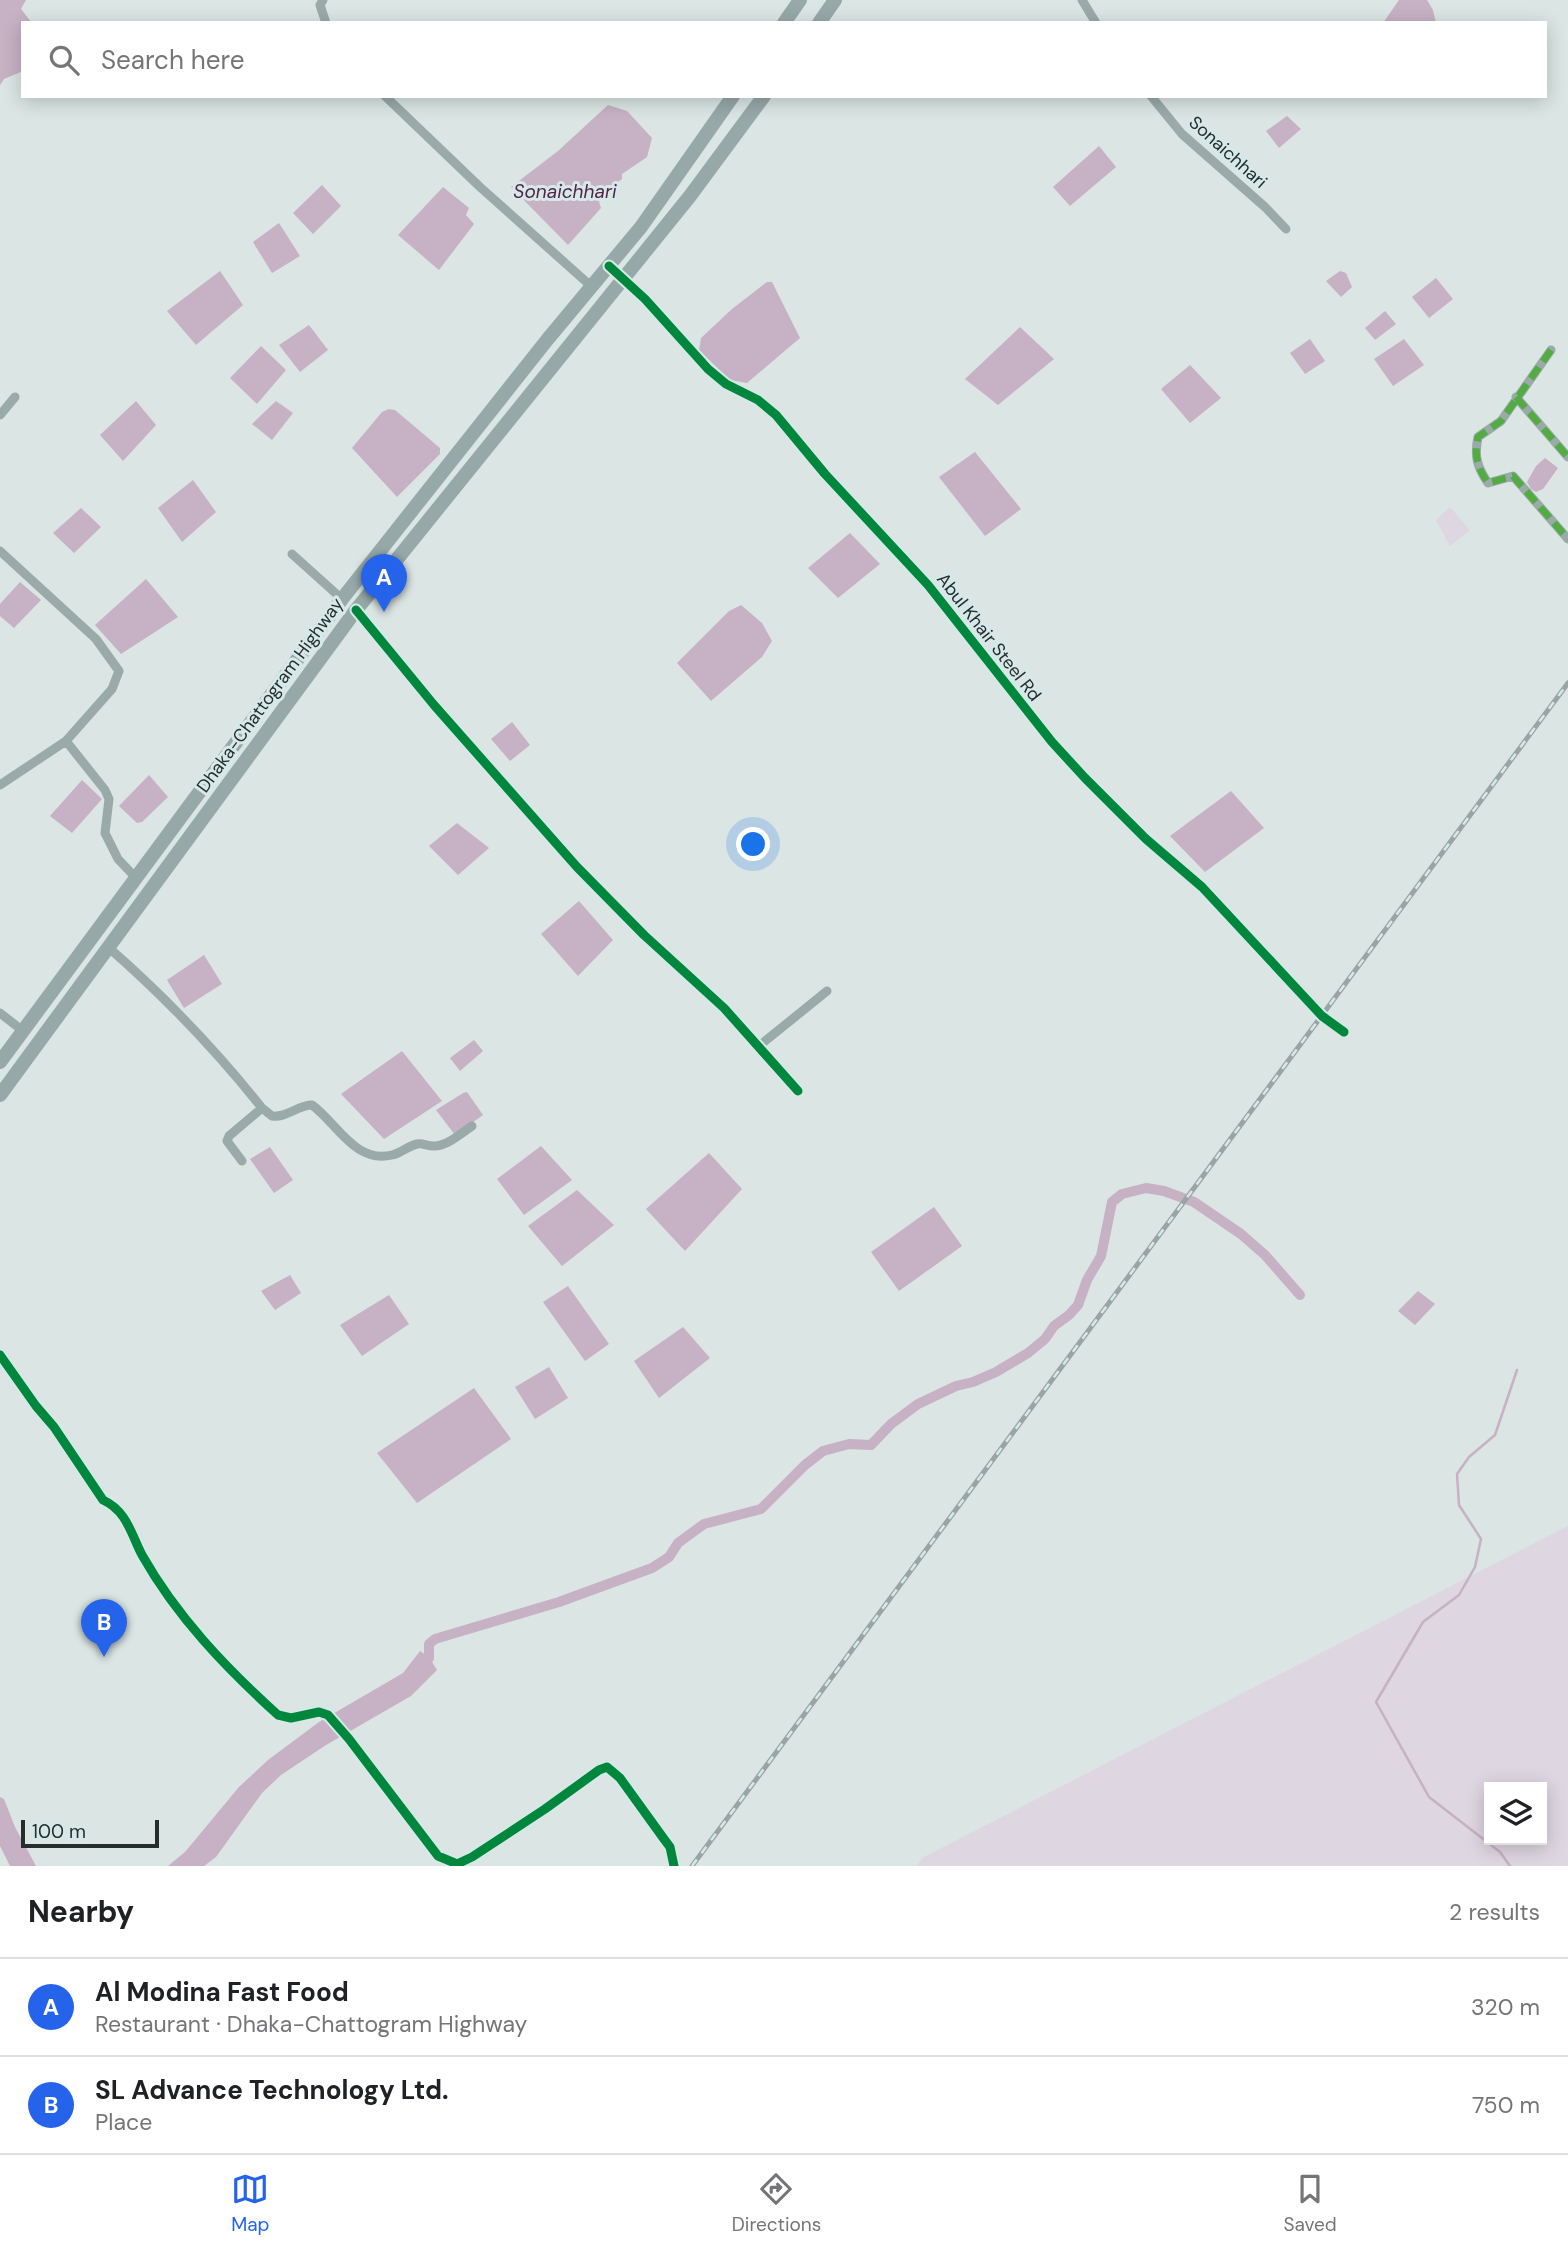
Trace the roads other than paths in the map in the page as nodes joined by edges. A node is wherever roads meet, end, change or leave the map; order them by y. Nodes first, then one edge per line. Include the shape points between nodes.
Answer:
1 (323, 0) edge
2 (800, 0) edge
3 (835, 0) edge
4 (1082, 0) edge
5 (325, 21) edge
6 (785, 21) edge
7 (820, 21) edge
8 (1095, 21) edge
9 (387, 98) edge
10 (732, 98) edge
11 (763, 98) edge
12 (1153, 98) edge
13 (683, 167) junction
14 (702, 180) junction
15 (1286, 229) dead end
16 (609, 267) junction
17 (623, 277) junction
18 (592, 287) junction
19 (1551, 350) dead end
20 (15, 397) dead end
21 (1516, 397) junction
22 (0, 415) edge
23 (1568, 457) edge
24 (1568, 538) edge
25 (0, 551) edge
26 (292, 554) dead end
27 (342, 599) junction
28 (356, 610) junction
29 (66, 741) junction
30 (0, 785) edge
31 (136, 878) junction
32 (108, 947) junction
33 (827, 991) dead end
34 (0, 1013) edge
35 (23, 1031) junction
36 (1343, 1032) dead end
37 (759, 1046) junction
38 (0, 1062) edge
39 (798, 1091) dead end
40 (0, 1095) edge
41 (262, 1108) junction
42 (472, 1126) dead end
43 (242, 1161) dead end
44 (0, 1355) edge
45 (674, 1866) edge

1 - 5 street via 320,5
2 - 6 highway
3 - 7 highway
4 - 8 street
9 - 18 street
10 - 13 highway, Dhaka-Chattogram Highway
11 - 14 highway, Dhaka-Chattogram Highway
12 - 15 street, Sonaichhari via 1182,134
13 - 14 highway
13 - 16 highway, Dhaka-Chattogram Highway
14 - 17 highway, Dhaka-Chattogram Highway
16 - 17 street, Abul Khair Steel Rd
16 - 18 highway, Dhaka-Chattogram Highway
17 - 28 highway, Dhaka-Chattogram Highway
17 - 36 street, Abul Khair Steel Rd via 708,369 776,415 928,585 1086,778 1202,887 1322,1016
18 - 27 highway, Dhaka-Chattogram Highway
19 - 21 street
20 - 22 street
21 - 23 street
21 - 24 street via 1501,421 1478,437 1478,468 1488,483 1513,476
25 - 29 street via 96,639 119,671 112,689
26 - 27 street
27 - 31 highway, Dhaka-Chattogram Highway
28 - 32 highway, Dhaka-Chattogram Highway
28 - 37 street via 577,867
29 - 30 street
29 - 31 street via 105,790 109,800 104,833 118,859
31 - 35 highway, Dhaka-Chattogram Highway
32 - 40 highway, Dhaka-Chattogram Highway
32 - 41 street via 209,1044
33 - 37 street
34 - 35 street
35 - 38 highway, Dhaka-Chattogram Highway
37 - 39 street
41 - 42 street via 278,1116 312,1105 354,1147 378,1156 416,1144 439,1145
41 - 43 street via 227,1141
44 - 45 street via 103,1500 114,1505 127,1522 172,1602 217,1656 278,1715 328,1715 438,1856 457,1864 472,1857 607,1767 670,1847

